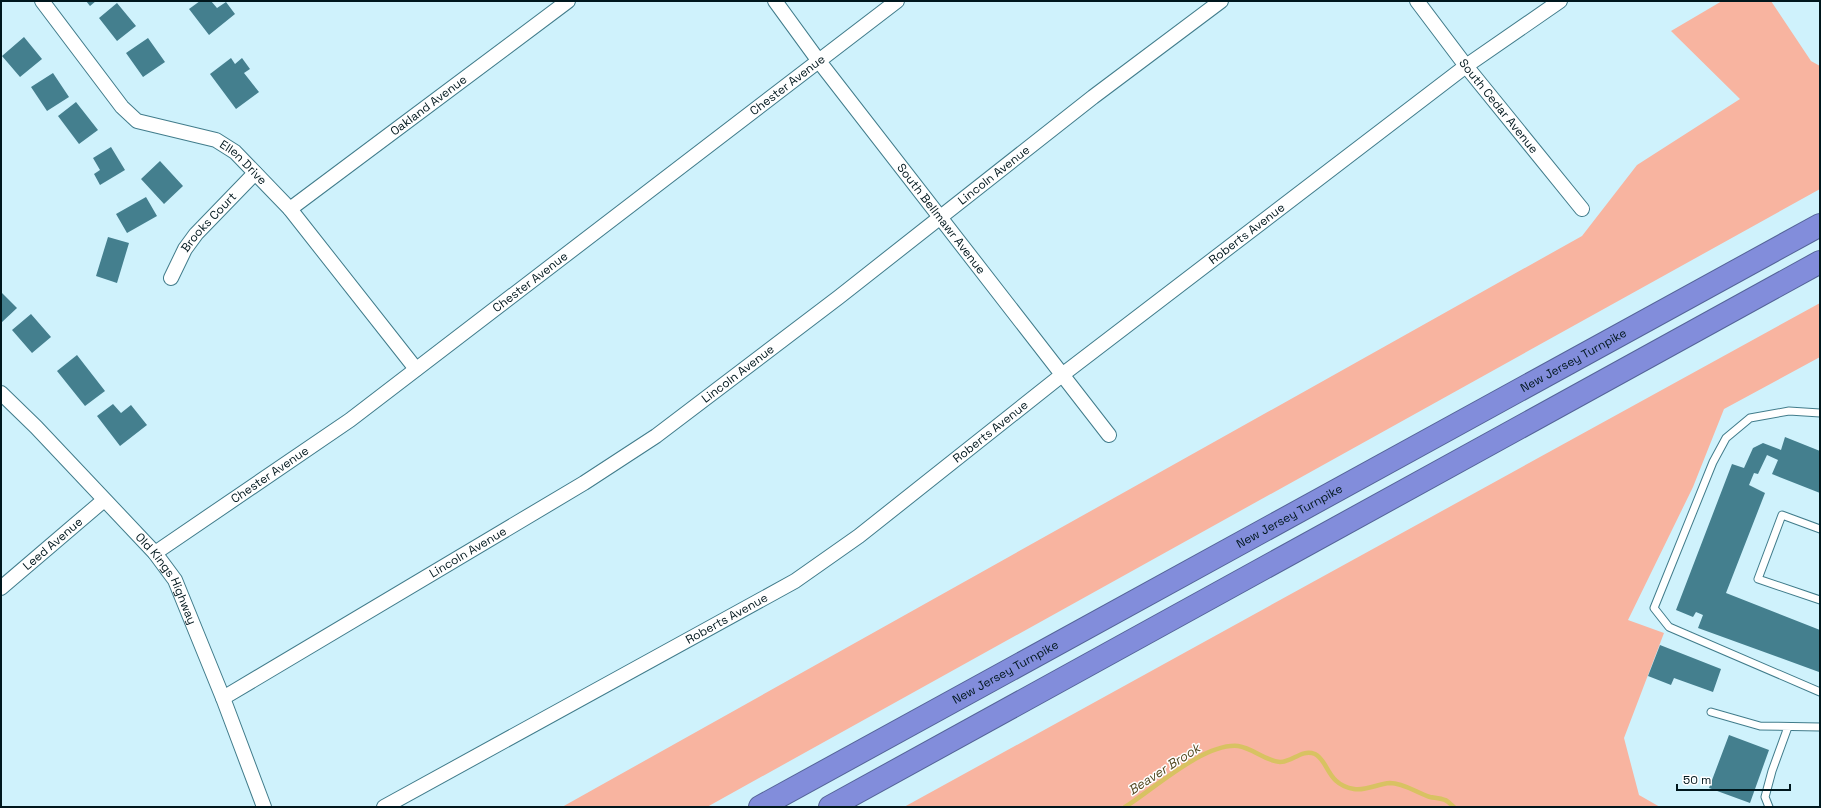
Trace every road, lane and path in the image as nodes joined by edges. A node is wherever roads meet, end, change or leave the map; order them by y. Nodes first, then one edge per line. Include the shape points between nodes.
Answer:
1 (42, 1) edge
2 (568, 1) edge
3 (775, 1) edge
4 (897, 1) edge
5 (1221, 1) edge
6 (1417, 1) edge
7 (1560, 1) edge
8 (818, 60) junction
9 (1466, 66) junction
10 (255, 173) junction
11 (290, 209) junction
12 (1582, 210) dead end
13 (940, 217) junction
14 (1820, 225) edge
15 (1820, 262) edge
16 (171, 278) dead end
17 (416, 369) junction
18 (1062, 375) junction
19 (1, 393) edge
20 (1820, 413) edge
21 (1109, 435) dead end
22 (104, 500) junction
23 (1820, 529) edge
24 (155, 553) junction
25 (1, 588) edge
26 (1820, 600) edge
27 (1820, 692) edge
28 (223, 698) junction
29 (1711, 712) dead end
30 (1788, 727) junction
31 (1820, 727) edge
32 (264, 807) edge
33 (384, 807) edge
34 (760, 807) edge
35 (830, 807) edge
36 (1768, 807) edge

1 - 10 street, Ellen Drive via 122,107 137,121 216,140 235,152
2 - 11 street, Oakland Avenue
3 - 8 street, South Bellmawr Avenue
4 - 8 street, Chester Avenue
5 - 13 street, Lincoln Avenue
6 - 9 street, South Cedar Avenue
7 - 9 street, Roberts Avenue
8 - 13 street, South Bellmawr Avenue
8 - 17 street, Chester Avenue
9 - 12 street, South Cedar Avenue
9 - 18 street, Roberts Avenue
10 - 11 street, Ellen Drive
10 - 16 street, Brooks Court via 196,234
11 - 17 street, Ellen Drive
13 - 18 street, South Bellmawr Avenue
13 - 28 street, Lincoln Avenue via 656,436 584,483
14 - 34 highway, New Jersey Turnpike
15 - 35 highway
17 - 24 street, Chester Avenue via 350,420
18 - 21 street, South Bellmawr Avenue
18 - 33 street, Roberts Avenue via 859,536 795,581
19 - 22 street, Old Kings Highway
20 - 27 lane via 1789,411 1750,418 1726,438 1713,462 1654,608 1669,627
22 - 24 street, Old Kings Highway
22 - 25 street, Leed Avenue
23 - 26 lane via 1782,515 1758,579
24 - 28 street, Old Kings Highway via 174,580
28 - 32 street, Old Kings Highway
29 - 30 lane via 1760,726
30 - 31 lane
30 - 36 lane via 1768,784 1765,797

